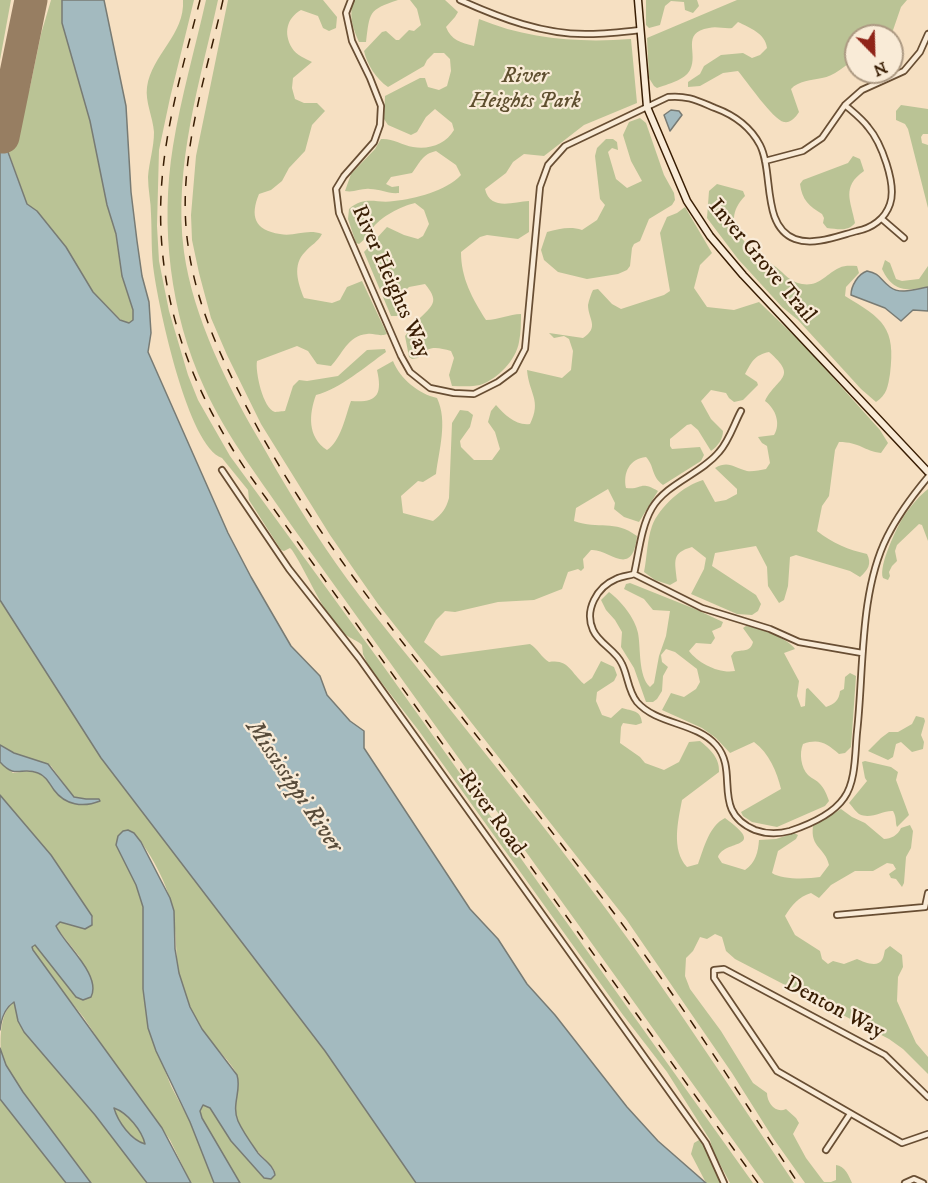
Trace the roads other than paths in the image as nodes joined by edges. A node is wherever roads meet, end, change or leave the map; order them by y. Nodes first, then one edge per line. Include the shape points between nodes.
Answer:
1 (351, 0) edge
2 (460, 0) edge
3 (638, 0) edge
4 (640, 30) junction
5 (928, 34) edge
6 (845, 105) junction
7 (647, 106) junction
8 (765, 161) junction
9 (882, 219) junction
10 (904, 238) dead end
11 (741, 411) dead end
12 (222, 470) dead end
13 (928, 472) edge
14 (928, 477) edge
15 (634, 574) junction
16 (862, 653) junction
17 (928, 893) edge
18 (926, 907) junction
19 (928, 914) edge
20 (837, 915) dead end
21 (928, 1096) edge
22 (850, 1114) junction
23 (928, 1134) edge
24 (826, 1150) dead end
25 (724, 1183) edge
26 (905, 1183) edge
27 (923, 1183) edge

1 - 7 street, River Heights Way via 346,13 352,41 381,106 380,125 374,142 336,189 339,213 401,356 410,372 430,388 474,394 514,370 525,349 540,187 548,165 565,146
2 - 4 street via 499,18 554,31 589,34
3 - 4 street, Inver Grove Trail
4 - 7 street, Inver Grove Trail
5 - 6 street via 920,52 904,71 862,90
6 - 8 street via 822,138 803,151
6 - 9 street via 868,126 887,165 891,203
7 - 8 street, River Heights Way via 684,95 723,111 749,130
7 - 13 street, Inver Grove Trail via 687,201 711,236
8 - 9 street, River Heights Way via 776,221 794,239 809,242 848,234 868,229
9 - 10 street
11 - 15 street via 720,451 653,506 645,523
12 - 25 street, River Road via 289,569 359,657 700,1133
14 - 16 street via 887,537 873,577
15 - 16 street via 702,608 799,642
15 - 16 street via 615,579 594,598 589,617 593,632 622,664 637,701 652,713 701,734 716,745 725,761 729,807 742,824 758,831 790,831 834,809 845,798 851,782 859,716
17 - 18 street
18 - 19 street
18 - 20 street
21 - 22 street, Denton Way via 885,1055 724,969 714,970 714,978 777,1071
22 - 23 street via 902,1143
22 - 24 street
26 - 27 street via 914,1179

